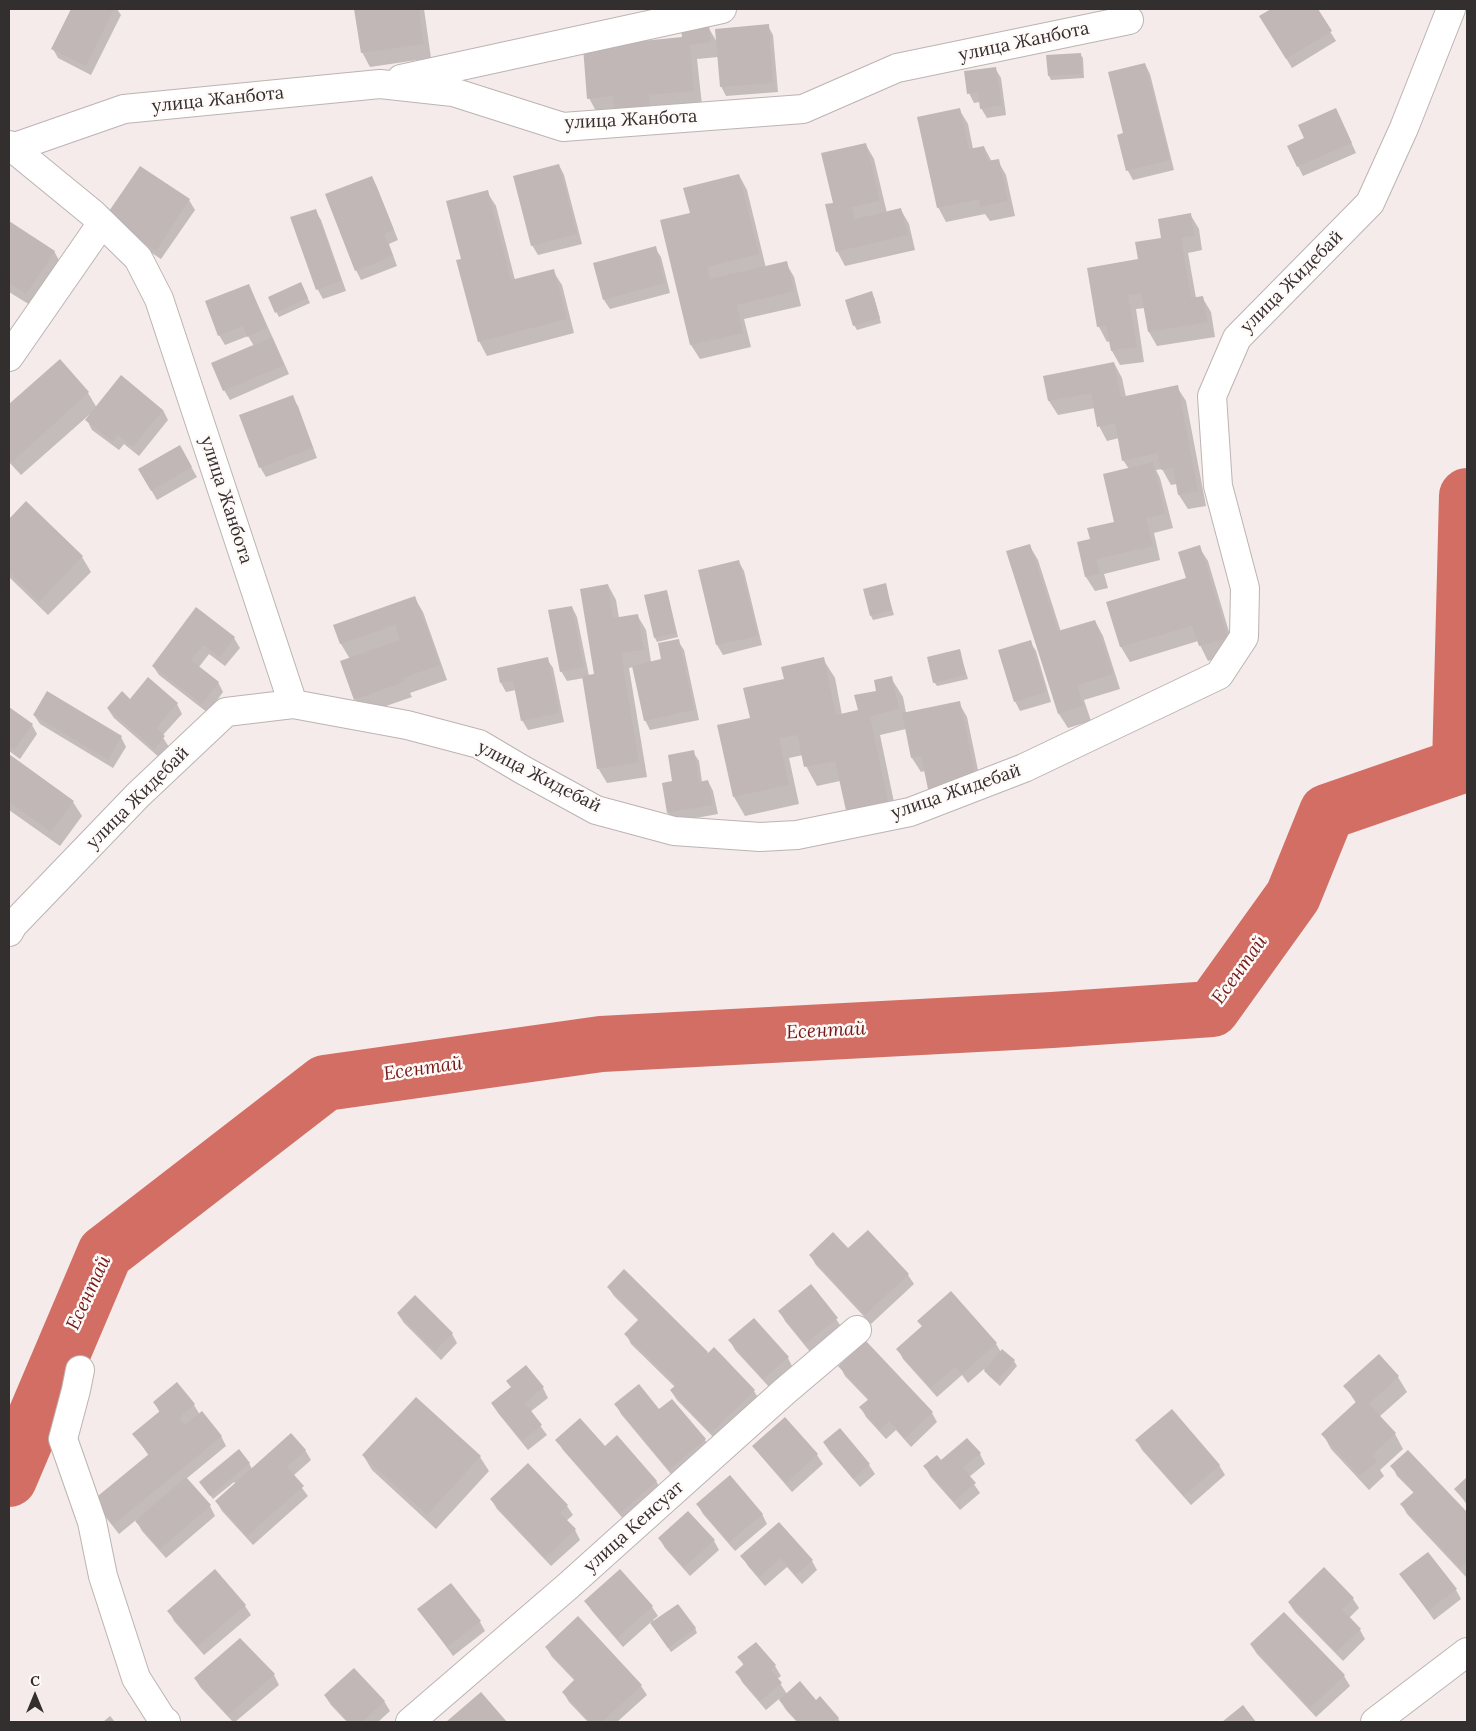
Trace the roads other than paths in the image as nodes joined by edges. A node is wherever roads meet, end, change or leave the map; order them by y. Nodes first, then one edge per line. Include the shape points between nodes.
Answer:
1 (722, 9) edge
2 (1451, 9) edge
3 (1129, 20) dead end
4 (380, 84) junction
5 (11, 147) edge
6 (102, 223) junction
7 (9, 357) edge
8 (293, 704) junction
9 (9, 932) edge
10 (857, 1330) dead end
11 (80, 1370) dead end
12 (1467, 1652) edge
13 (166, 1722) edge
14 (410, 1722) edge
15 (1375, 1722) edge

1 - 4 street
2 - 8 street, улица Жидебай via 1370,203 1237,338 1212,396 1218,486 1245,588 1244,637 1219,675 1024,768 910,812 797,835 760,838 674,831 596,810 479,744 407,725
3 - 4 street, улица Жанбота via 897,68 803,108 563,127 453,92
4 - 5 street, улица Жанбота via 124,109
5 - 6 street, улица Жанбота
6 - 7 street
6 - 8 street, улица Жанбота via 138,258 159,298
8 - 9 street, улица Жидебай via 226,712 138,795
10 - 14 street, улица Кенсуат
11 - 13 street via 63,1439 92,1522 103,1576 136,1678
12 - 15 street

